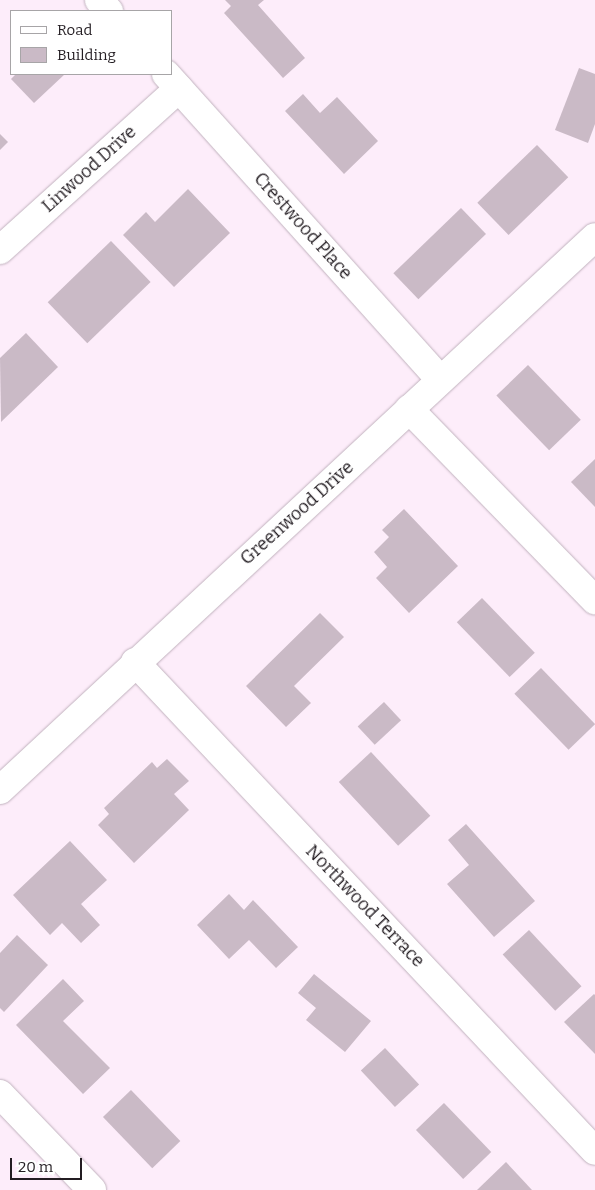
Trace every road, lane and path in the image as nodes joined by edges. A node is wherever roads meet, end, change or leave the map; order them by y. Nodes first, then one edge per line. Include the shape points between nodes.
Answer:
1 (99, 0) edge
2 (108, 10) edge
3 (172, 81) edge
4 (595, 237) edge
5 (0, 250) edge
6 (440, 379) junction
7 (409, 409) junction
8 (595, 600) edge
9 (135, 662) junction
10 (0, 790) edge
11 (0, 1094) edge
12 (595, 1150) edge
13 (92, 1190) edge

1 - 2 street
3 - 5 street, Linwood Drive
3 - 6 street, Crestwood Place
4 - 6 street, Greenwood Drive
6 - 7 street, Greenwood Drive
7 - 8 street
7 - 9 street, Greenwood Drive
9 - 10 street, Greenwood Drive
9 - 12 street, Northwood Terrace
11 - 13 street

